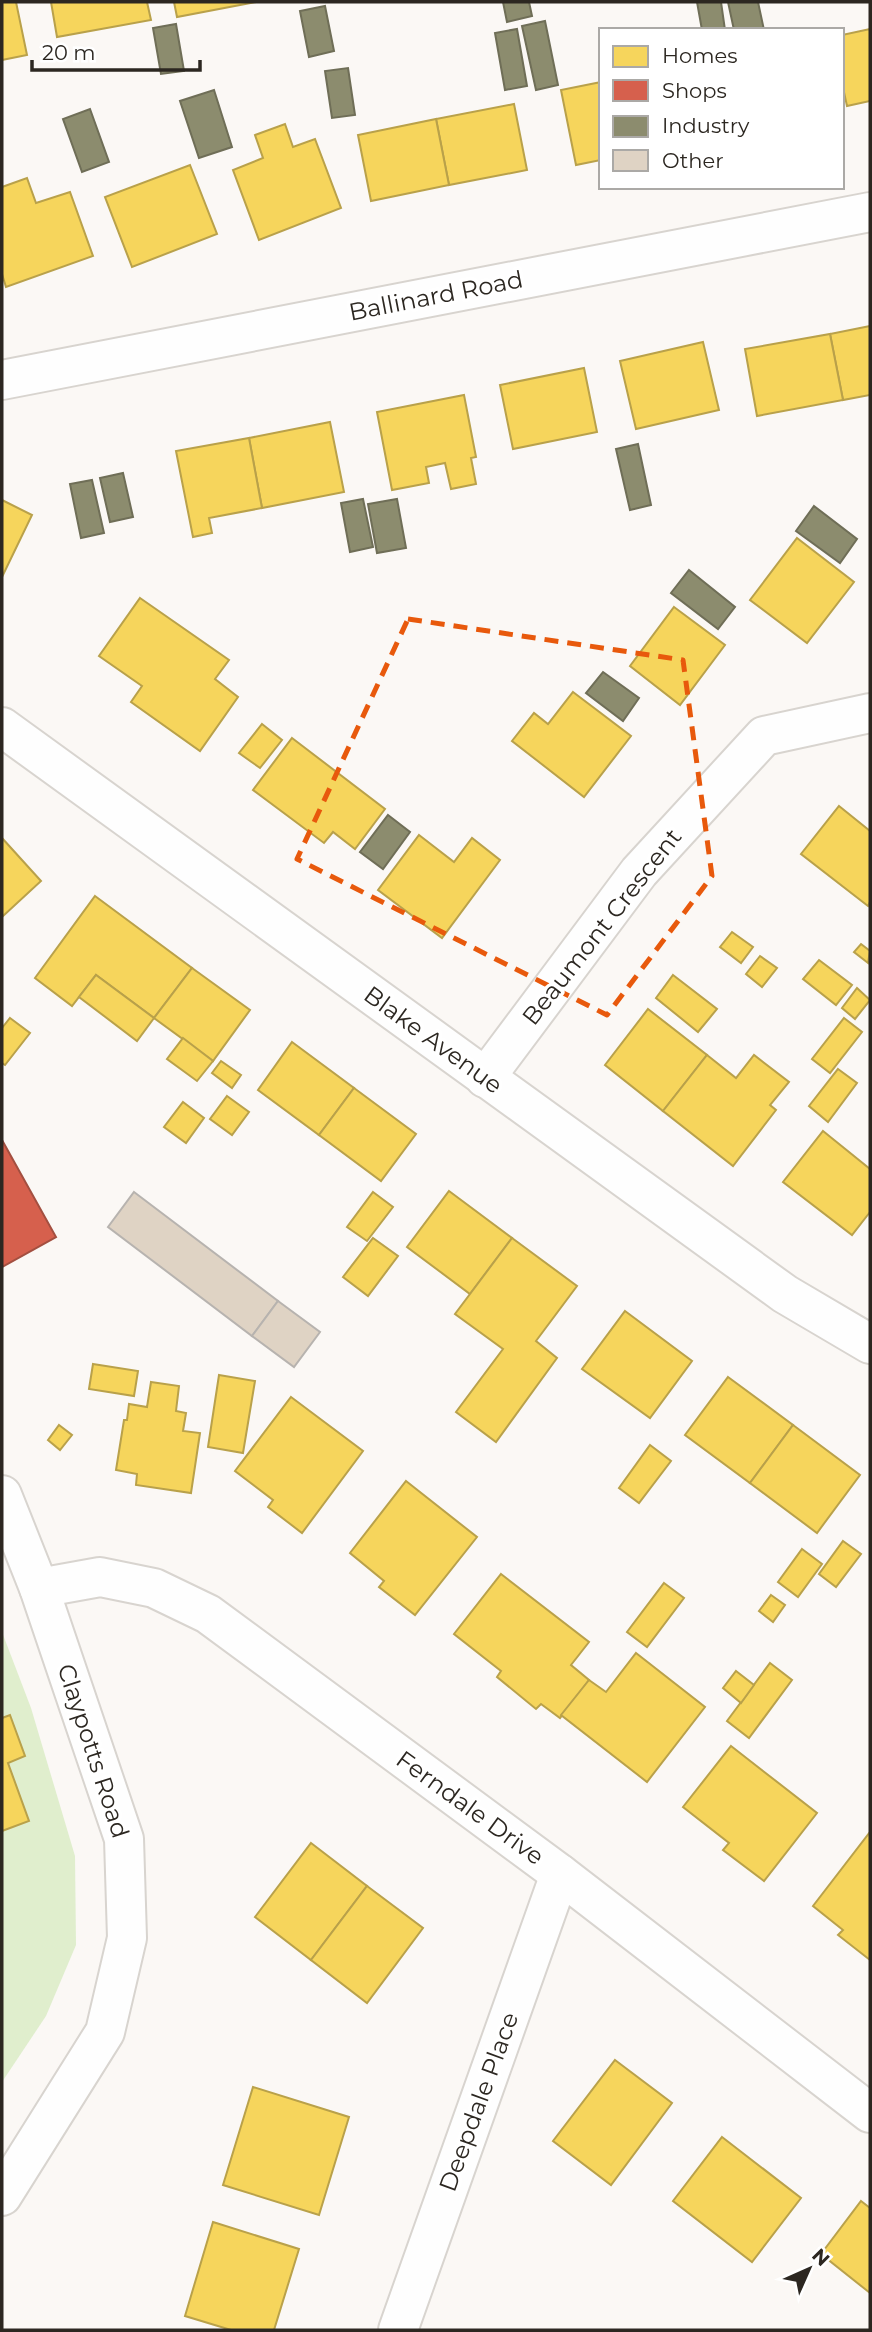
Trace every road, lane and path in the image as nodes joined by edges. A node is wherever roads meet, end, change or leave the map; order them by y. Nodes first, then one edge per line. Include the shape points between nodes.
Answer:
1 (870, 212) edge
2 (2, 380) edge
3 (870, 713) edge
4 (2, 727) edge
5 (485, 1078) junction
6 (870, 1344) edge
7 (2, 1495) edge
8 (39, 1588) junction
9 (560, 1874) junction
10 (870, 2113) edge
11 (2, 2196) edge
12 (398, 2330) edge

1 - 2 street, Ballinard Road
3 - 5 street, Beaumont Crescent via 764,736 639,872
4 - 5 street, Blake Avenue
5 - 6 street, Blake Avenue via 785,1294
7 - 8 street, Claypotts Road
8 - 9 street, Ferndale Drive via 100,1577 155,1588 208,1614
8 - 11 street, Claypotts Road via 124,1839 127,1938 105,2032
9 - 10 street, Ferndale Drive
9 - 12 street, Deepdale Place

